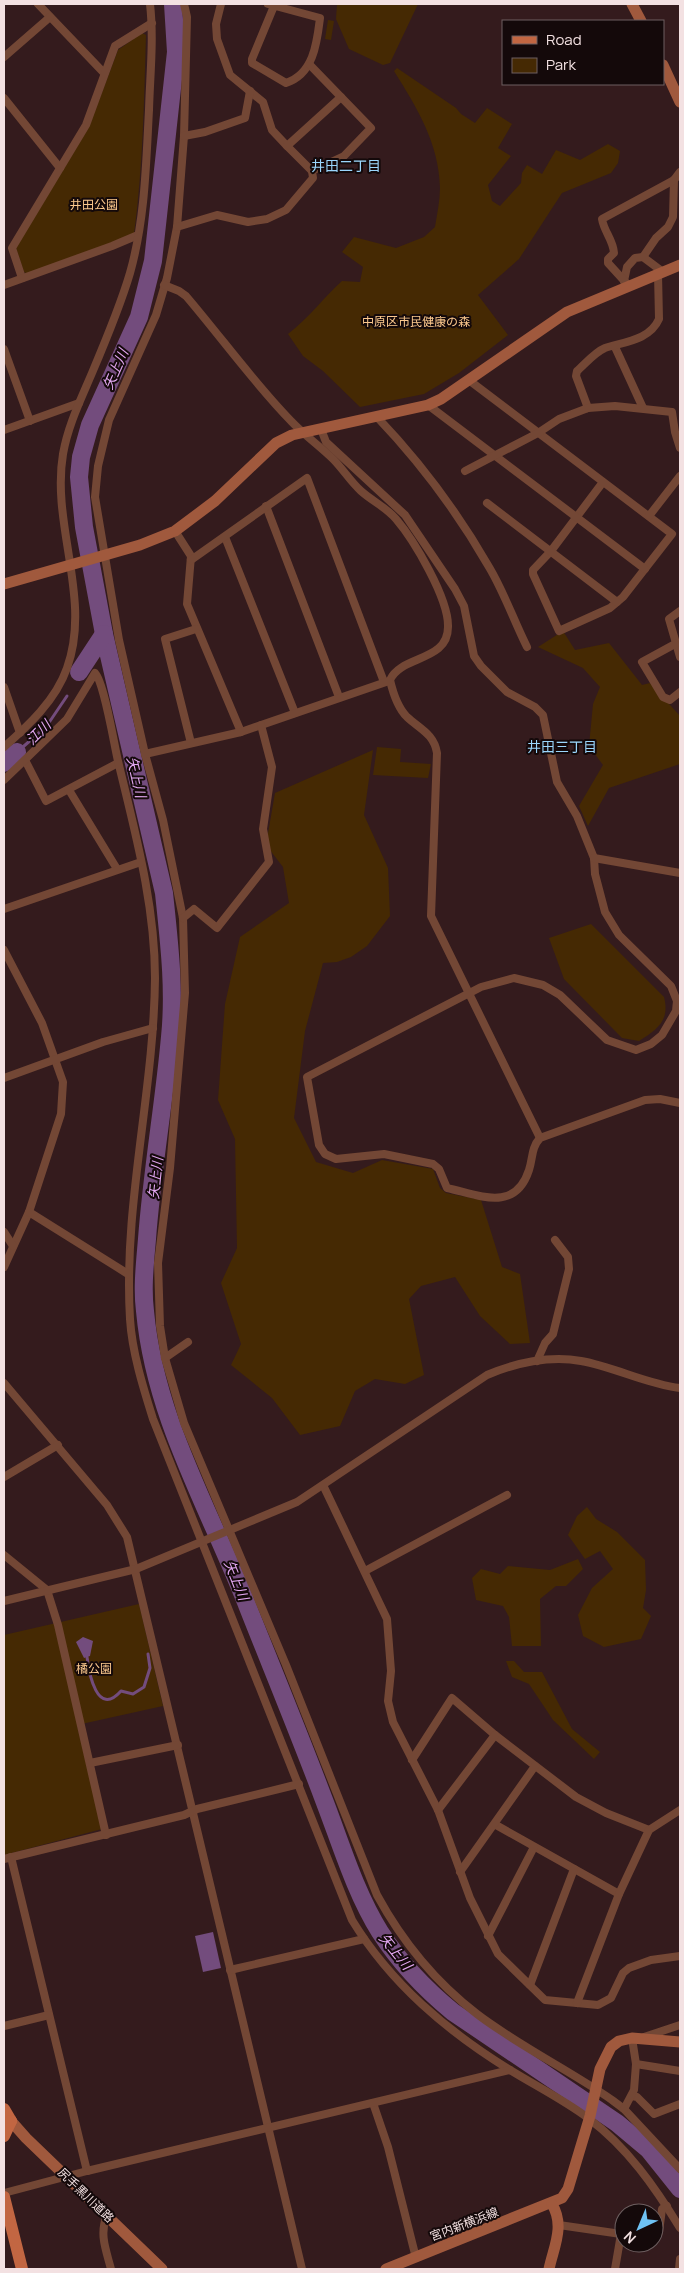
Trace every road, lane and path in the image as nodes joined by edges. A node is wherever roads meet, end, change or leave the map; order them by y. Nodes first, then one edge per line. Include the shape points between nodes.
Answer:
1 (38, 4) edge
2 (150, 4) edge
3 (184, 4) edge
4 (220, 4) edge
5 (632, 4) edge
6 (271, 5) edge
7 (50, 17) junction
8 (640, 20) edge
9 (152, 23) junction
10 (4, 56) edge
11 (310, 65) junction
12 (664, 67) edge
13 (104, 73) junction
14 (250, 90) junction
15 (341, 97) junction
16 (4, 98) edge
17 (680, 102) edge
18 (184, 136) junction
19 (287, 146) junction
20 (60, 168) junction
21 (312, 171) junction
22 (680, 172) edge
23 (674, 180) junction
24 (177, 227) junction
25 (138, 235) junction
26 (643, 257) junction
27 (680, 265) edge
28 (661, 273) junction
29 (22, 278) junction
30 (626, 284) junction
31 (4, 285) edge
32 (164, 285) junction
33 (614, 347) junction
34 (4, 349) edge
35 (470, 381) junction
36 (79, 403) junction
37 (428, 405) junction
38 (588, 408) junction
39 (643, 408) junction
40 (377, 417) junction
41 (30, 421) junction
42 (321, 429) junction
43 (4, 430) edge
44 (304, 432) junction
45 (538, 433) junction
46 (680, 448) edge
47 (495, 455) junction
48 (465, 471) dead end
49 (680, 476) edge
50 (603, 482) junction
51 (487, 503) dead end
52 (266, 506) junction
53 (576, 516) junction
54 (649, 516) junction
55 (174, 531) junction
56 (225, 537) junction
57 (550, 551) junction
58 (102, 556) junction
59 (191, 560) junction
60 (71, 565) junction
61 (645, 570) junction
62 (4, 584) edge
63 (618, 602) junction
64 (680, 611) edge
65 (196, 629) junction
66 (675, 644) junction
67 (526, 647) dead end
68 (680, 657) edge
69 (387, 681) junction
70 (4, 687) edge
71 (680, 692) edge
72 (339, 697) junction
73 (295, 713) junction
74 (261, 725) junction
75 (241, 732) junction
76 (20, 733) junction
77 (191, 743) junction
78 (4, 747) edge
79 (145, 754) junction
80 (25, 760) junction
81 (118, 763) junction
82 (4, 780) edge
83 (69, 790) junction
84 (594, 858) junction
85 (141, 862) junction
86 (117, 869) junction
87 (680, 873) edge
88 (4, 909) edge
89 (183, 918) junction
90 (4, 950) edge
91 (468, 994) junction
92 (153, 1028) junction
93 (55, 1060) junction
94 (4, 1078) edge
95 (680, 1103) edge
96 (540, 1138) junction
97 (30, 1212) junction
98 (4, 1232) edge
99 (555, 1240) dead end
100 (13, 1246) junction
101 (4, 1267) edge
102 (128, 1274) junction
103 (188, 1342) dead end
104 (165, 1358) junction
105 (537, 1361) junction
106 (4, 1383) edge
107 (680, 1388) edge
108 (58, 1446) junction
109 (4, 1478) edge
110 (323, 1485) junction
111 (507, 1495) dead end
112 (230, 1531) junction
113 (202, 1543) junction
114 (4, 1555) edge
115 (136, 1569) junction
116 (366, 1571) junction
117 (48, 1590) junction
118 (4, 1601) edge
119 (495, 1735) junction
120 (178, 1745) junction
121 (412, 1760) junction
122 (90, 1763) junction
123 (535, 1766) junction
124 (299, 1784) junction
125 (438, 1810) junction
126 (680, 1810) edge
127 (192, 1812) junction
128 (496, 1825) junction
129 (649, 1830) junction
130 (106, 1835) junction
131 (534, 1847) junction
132 (7, 1858) edge
133 (574, 1869) junction
134 (460, 1872) junction
135 (618, 1894) junction
136 (488, 1936) junction
137 (364, 1938) junction
138 (680, 1956) edge
139 (230, 1970) junction
140 (530, 1985) junction
141 (577, 2003) junction
142 (49, 2015) junction
143 (680, 2025) edge
144 (4, 2026) edge
145 (637, 2038) junction
146 (680, 2042) edge
147 (636, 2064) junction
148 (510, 2070) junction
149 (680, 2071) edge
150 (596, 2090) junction
151 (632, 2096) junction
152 (373, 2104) junction
153 (680, 2104) edge
154 (4, 2108) edge
155 (624, 2109) junction
156 (7, 2117) edge
157 (589, 2117) junction
158 (269, 2128) junction
159 (4, 2136) edge
160 (677, 2158) edge
161 (680, 2170) edge
162 (87, 2171) junction
163 (67, 2176) junction
164 (4, 2195) edge
165 (552, 2204) junction
166 (667, 2206) junction
167 (664, 2208) edge
168 (107, 2215) junction
169 (559, 2225) junction
170 (680, 2228) edge
171 (416, 2258) junction
172 (680, 2260) edge
173 (22, 2269) edge
174 (111, 2269) edge
175 (162, 2269) edge
176 (302, 2269) edge
177 (386, 2269) edge
178 (549, 2269) edge
179 (615, 2269) edge
180 (678, 2269) edge

1 - 7 street
2 - 9 street
3 - 18 street via 187,17
4 - 14 street via 216,24 220,48 230,75
5 - 8 street
6 - 11 street via 320,18
6 - 11 street via 252,63 286,83
7 - 10 street
7 - 13 street
9 - 13 street via 116,46
9 - 25 street via 145,195
11 - 15 street
12 - 17 street
13 - 20 street via 86,124
14 - 18 street via 245,118
14 - 19 street via 263,102 272,130
15 - 19 street
15 - 21 street via 371,128 344,156
16 - 20 street
18 - 24 street
19 - 21 street
20 - 29 street via 12,248
21 - 24 street via 314,178 286,210 274,216 248,222 216,215
22 - 23 street
23 - 26 street via 673,218
23 - 30 street via 602,219 603,228 613,243 614,253 608,263
24 - 32 street
25 - 29 street
25 - 36 street via 130,273
26 - 28 street
26 - 30 street via 632,260
27 - 28 street
28 - 30 street
28 - 33 street via 656,324 639,338
29 - 31 street
30 - 35 street via 568,312
32 - 44 street via 186,296 283,412
32 - 58 street via 147,337 109,420 98,466 95,497
33 - 38 street via 603,349 577,371
33 - 39 street
34 - 41 street
35 - 37 street
35 - 45 street
36 - 41 street
36 - 60 street via 63,454 61,483
37 - 40 street
37 - 47 street
38 - 39 street
38 - 45 street via 559,419
39 - 46 street via 672,412
40 - 42 street
40 - 67 street via 460,518 491,569
41 - 43 street
42 - 44 street
42 - 84 street via 326,442 404,515 455,589 464,606 474,656 481,666 507,692 543,715 556,782 577,816
44 - 55 street via 276,443 215,502
44 - 69 street via 357,487 396,519 442,597 448,627 440,648 399,669
45 - 47 street
45 - 50 street
47 - 48 street
47 - 53 street
49 - 54 street
50 - 53 street
50 - 54 street
51 - 57 street
52 - 56 street
52 - 69 street via 307,478
52 - 72 street
53 - 57 street
53 - 61 street
54 - 61 street via 672,534
55 - 58 street
55 - 59 street
56 - 59 street
56 - 73 street
57 - 63 street
57 - 63 street via 533,574 559,631
58 - 60 street
58 - 79 street
59 - 65 street via 187,604
60 - 62 street
60 - 76 street via 75,617 67,668 56,690
61 - 63 street
64 - 66 street via 669,619
65 - 75 street
65 - 77 street via 165,639
66 - 68 street
66 - 71 street via 642,662 663,697 670,700
69 - 72 street
69 - 91 street via 401,709 436,743 431,916
70 - 76 street
72 - 73 street
73 - 74 street
74 - 75 street
74 - 89 street via 272,767 263,829 269,862 217,928 194,909
75 - 77 street
76 - 78 street
77 - 79 street
79 - 89 street via 163,820
80 - 81 street via 67,720 95,673
80 - 82 street
80 - 83 street via 46,801
81 - 83 street
81 - 85 street
83 - 86 street
84 - 87 street
84 - 91 street via 605,912 619,935 671,986 677,1001 674,1017 662,1035 636,1050 620,1046 607,1040 560,995 528,980 514,978
85 - 86 street
85 - 92 street via 155,977
86 - 88 street
89 - 104 street via 185,993 158,1263 160,1326
90 - 93 street via 42,1023
91 - 96 street
91 - 96 street via 307,1077 319,1145 336,1159 384,1154 433,1164 440,1169 447,1188 498,1199 513,1194 524,1181 534,1145
92 - 93 street
92 - 102 street
93 - 94 street
93 - 97 street via 63,1082 62,1114
95 - 96 street via 645,1100
97 - 100 street
97 - 102 street
98 - 100 street
99 - 105 street via 568,1257 569,1269 552,1334
100 - 101 street
102 - 113 street via 130,1321 142,1382 153,1419
103 - 104 street
104 - 112 street via 184,1423
105 - 107 street via 579,1360
105 - 110 street via 488,1375
106 - 108 street
108 - 109 street
108 - 115 street via 118,1520 127,1537
110 - 112 street via 297,1502
110 - 116 street
111 - 116 street
112 - 113 street
112 - 150 street via 376,1895 392,1923 430,1971 478,2015
113 - 115 street
113 - 124 street
114 - 117 street
115 - 117 street
115 - 120 street
116 - 121 street via 390,1628 392,1671 388,1702 393,1722
117 - 118 street
117 - 122 street
119 - 121 street via 452,1698
119 - 123 street
119 - 125 street
120 - 122 street
120 - 127 street
121 - 125 street
122 - 130 street
123 - 128 street
123 - 129 street via 576,1797
124 - 127 street
124 - 137 street via 352,1920
125 - 134 street
126 - 129 street
127 - 130 street
127 - 139 street
128 - 131 street
128 - 134 street
129 - 135 street
130 - 132 street
131 - 133 street
131 - 136 street
132 - 142 street
133 - 135 street
133 - 140 street
134 - 136 street
135 - 141 street
136 - 140 street via 498,1954
137 - 139 street
137 - 148 street via 410,1994 456,2035
138 - 141 street via 651,1960 628,1968 607,2001
139 - 158 street
140 - 141 street via 544,2000
142 - 144 street
142 - 162 street
143 - 145 street
145 - 146 street
145 - 147 street
145 - 150 street via 619,2041 607,2051
147 - 149 street
147 - 151 street
148 - 152 street
148 - 157 street
150 - 155 street
150 - 157 street
151 - 153 street via 654,2114
151 - 155 street
152 - 158 street
152 - 171 street via 388,2147
154 - 156 main road, 尻手黒川道路
155 - 160 street
156 - 159 main road
156 - 163 street, 尻手黒川道路
157 - 165 street via 568,2189
157 - 166 street via 622,2147
158 - 162 street
158 - 176 street
160 - 161 street
162 - 163 street
163 - 164 street
163 - 168 street, 尻手黒川道路
164 - 173 main road
165 - 169 street via 558,2214
165 - 171 street, 宮内新横浜線
166 - 167 street
166 - 170 street
168 - 174 street via 102,2233
168 - 175 street, 尻手黒川道路
169 - 178 street
169 - 179 street via 621,2234
171 - 177 street, 宮内新横浜線
172 - 180 street

